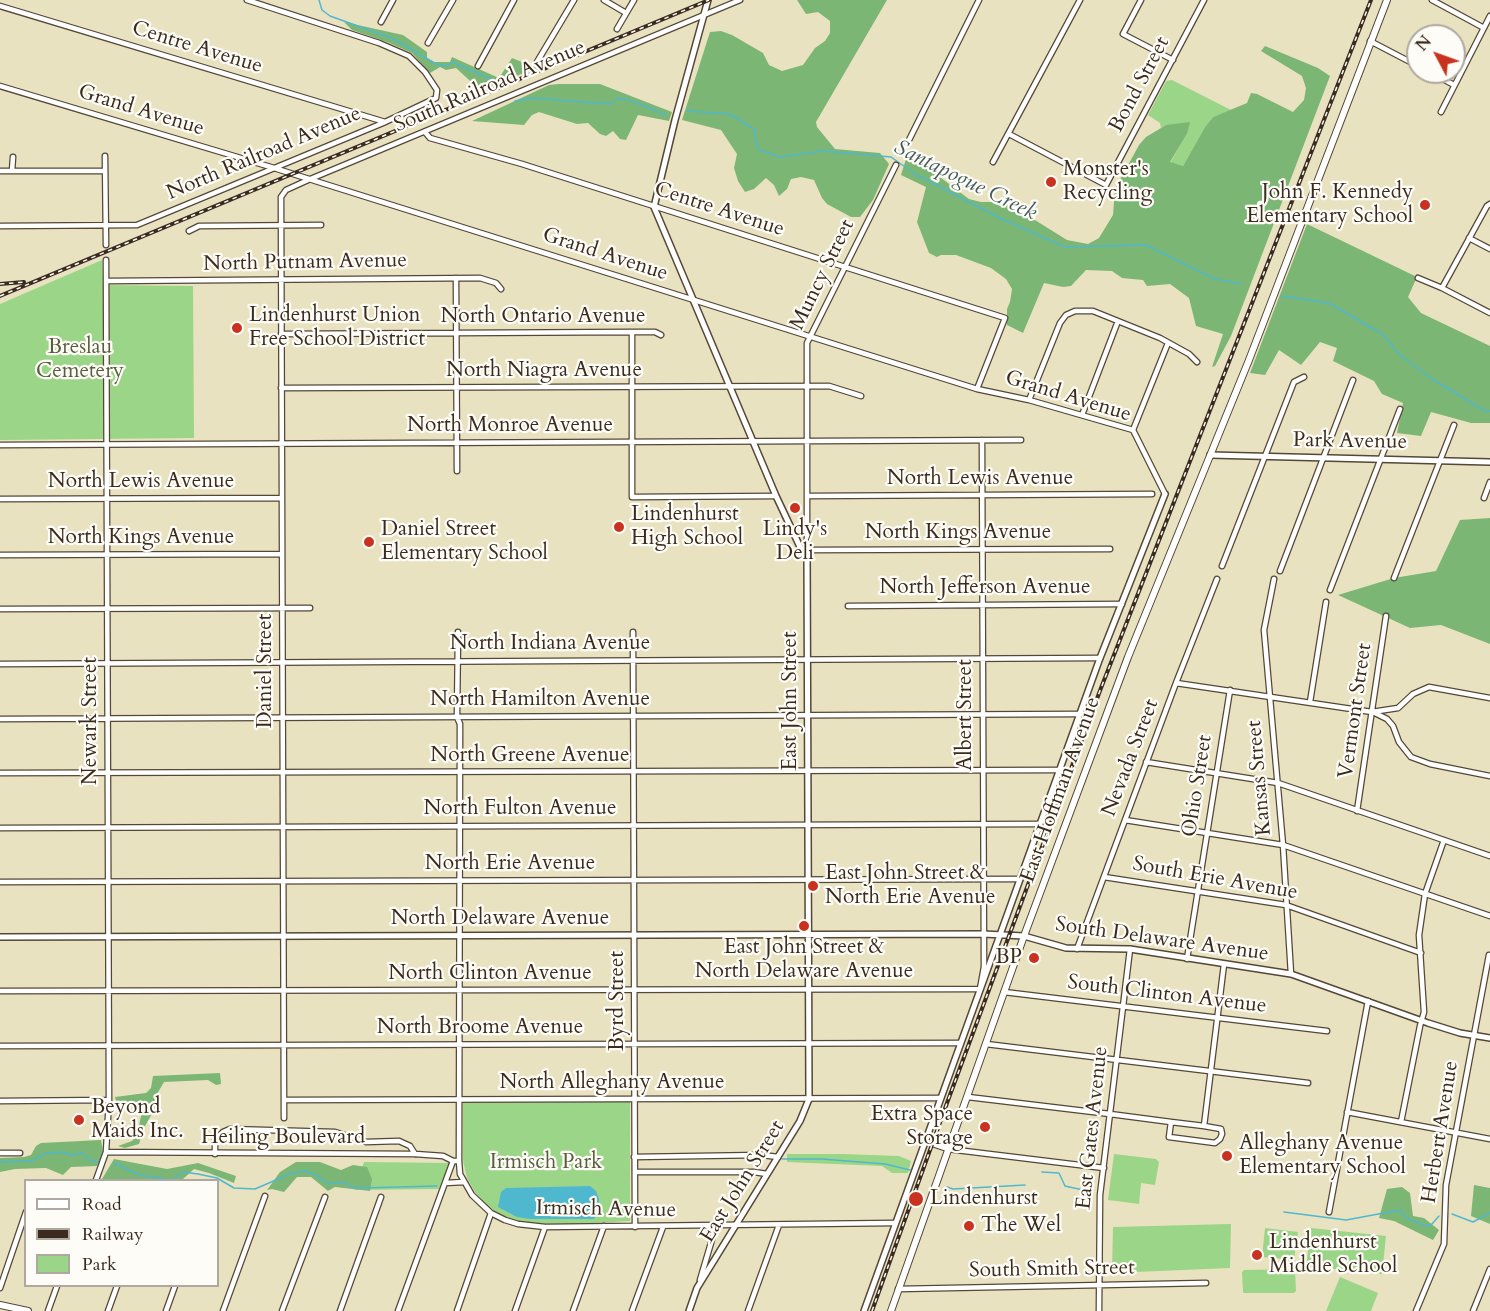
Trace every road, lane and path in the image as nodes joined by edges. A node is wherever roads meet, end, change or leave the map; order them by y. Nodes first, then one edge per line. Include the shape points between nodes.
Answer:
1 (247, 0) edge
2 (393, 0) edge
3 (453, 0) edge
4 (514, 0) edge
5 (574, 0) edge
6 (604, 0) edge
7 (634, 0) edge
8 (708, 0) edge
9 (740, 0) edge
10 (980, 0) edge
11 (1080, 0) edge
12 (1141, 0) edge
13 (1204, 0) edge
14 (1387, 0) edge
15 (1432, 0) edge
16 (0, 6) edge
17 (626, 13) junction
18 (704, 15) junction
19 (1490, 16) edge
20 (381, 22) dead end
21 (1484, 28) junction
22 (617, 29) dead end
23 (1370, 41) junction
24 (428, 43) dead end
25 (1173, 60) junction
26 (1406, 60) edge
27 (537, 62) dead end
28 (478, 66) dead end
29 (1454, 85) joint
30 (0, 86) edge
31 (1441, 112) dead end
32 (385, 122) junction
33 (425, 132) junction
34 (1009, 134) junction
35 (907, 144) dead end
36 (105, 156) dead end
37 (13, 158) dead end
38 (993, 162) dead end
39 (896, 165) dead end
40 (274, 168) junction
41 (0, 171) edge
42 (12, 171) junction
43 (105, 171) junction
44 (308, 180) junction
45 (1490, 204) edge
46 (654, 207) junction
47 (105, 225) junction
48 (280, 225) junction
49 (321, 225) dead end
50 (0, 226) edge
51 (189, 231) dead end
52 (1469, 238) junction
53 (106, 245) dead end
54 (1490, 249) edge
55 (106, 260) dead end
56 (845, 267) junction
57 (456, 278) junction
58 (1418, 278) dead end
59 (280, 279) junction
60 (107, 281) junction
61 (1442, 288) junction
62 (501, 289) dead end
63 (692, 299) junction
64 (1490, 314) edge
65 (1118, 321) junction
66 (632, 332) junction
67 (456, 333) junction
68 (281, 334) junction
69 (661, 335) dead end
70 (810, 337) junction
71 (1168, 343) junction
72 (1197, 362) dead end
73 (1304, 377) dead end
74 (1353, 380) dead end
75 (807, 386) junction
76 (632, 387) junction
77 (730, 387) junction
78 (281, 388) junction
79 (456, 388) junction
80 (977, 388) junction
81 (861, 396) dead end
82 (1029, 400) junction
83 (1400, 409) dead end
84 (1082, 415) junction
85 (1454, 425) dead end
86 (1133, 430) junction
87 (982, 440) junction
88 (754, 441) junction
89 (807, 441) junction
90 (1021, 441) dead end
91 (632, 442) junction
92 (457, 443) junction
93 (281, 444) junction
94 (0, 445) edge
95 (106, 445) junction
96 (1210, 455) junction
97 (1265, 457) junction
98 (1322, 458) junction
99 (1380, 459) junction
100 (1439, 461) junction
101 (1490, 462) edge
102 (457, 471) dead end
103 (1490, 482) edge
104 (1152, 494) dead end
105 (1165, 494) joint
106 (982, 495) junction
107 (776, 496) junction
108 (807, 496) junction
109 (282, 498) junction
110 (1484, 498) dead end
111 (0, 499) edge
112 (107, 499) junction
113 (1110, 549) dead end
114 (807, 550) junction
115 (982, 550) junction
116 (107, 554) junction
117 (282, 554) junction
118 (0, 555) edge
119 (1222, 566) dead end
120 (1280, 571) dead end
121 (1394, 578) dead end
122 (1217, 579) dead end
123 (1274, 579) dead end
124 (1330, 590) dead end
125 (1326, 602) dead end
126 (982, 604) junction
127 (1122, 604) junction
128 (848, 606) dead end
129 (310, 608) dead end
130 (0, 609) edge
131 (107, 609) junction
132 (282, 609) junction
133 (1386, 616) dead end
134 (458, 632) dead end
135 (633, 632) dead end
136 (1100, 658) junction
137 (982, 659) junction
138 (632, 660) junction
139 (807, 661) junction
140 (282, 662) junction
141 (457, 662) junction
142 (0, 664) edge
143 (108, 664) junction
144 (1176, 683) junction
145 (1230, 690) junction
146 (1270, 696) junction
147 (1490, 698) edge
148 (1310, 702) junction
149 (1372, 712) junction
150 (983, 714) junction
151 (1080, 714) junction
152 (807, 715) junction
153 (633, 716) junction
154 (457, 717) junction
155 (108, 718) junction
156 (282, 718) junction
157 (0, 719) edge
158 (1146, 762) junction
159 (982, 770) junction
160 (1060, 770) junction
161 (807, 771) junction
162 (283, 772) junction
163 (459, 772) junction
164 (634, 772) junction
165 (0, 773) edge
166 (108, 773) junction
167 (1217, 774) junction
168 (1490, 776) edge
169 (1278, 783) junction
170 (1357, 811) junction
171 (1125, 820) junction
172 (982, 824) junction
173 (1040, 824) junction
174 (460, 826) junction
175 (634, 826) junction
176 (808, 826) junction
177 (109, 827) junction
178 (284, 827) junction
179 (0, 828) edge
180 (1208, 833) junction
181 (1444, 840) junction
182 (1283, 845) junction
183 (1490, 856) edge
184 (1104, 877) junction
185 (1020, 879) junction
186 (633, 880) junction
187 (808, 880) junction
188 (982, 880) junction
189 (283, 881) junction
190 (460, 881) junction
191 (0, 882) edge
192 (107, 882) junction
193 (1198, 891) junction
194 (1425, 894) junction
195 (1286, 905) junction
196 (1490, 916) edge
197 (808, 934) junction
198 (983, 934) junction
199 (999, 934) junction
200 (634, 935) junction
201 (284, 936) junction
202 (460, 936) junction
203 (1024, 936) junction
204 (0, 937) edge
205 (108, 937) junction
206 (1077, 949) junction
207 (1130, 949) junction
208 (1421, 953) junction
209 (1489, 955) edge
210 (1187, 958) junction
211 (1224, 964) junction
212 (1291, 974) junction
213 (808, 989) junction
214 (980, 989) junction
215 (460, 990) junction
216 (634, 990) junction
217 (0, 991) edge
218 (108, 991) junction
219 (283, 991) junction
220 (1004, 992) junction
221 (1368, 1001) junction
222 (1123, 1006) junction
223 (1217, 1017) junction
224 (1421, 1020) junction
225 (1327, 1031) dead end
226 (1474, 1035) junction
227 (1490, 1038) edge
228 (460, 1044) junction
229 (634, 1044) junction
230 (809, 1044) junction
231 (960, 1044) junction
232 (986, 1044) junction
233 (284, 1045) junction
234 (0, 1046) edge
235 (109, 1046) junction
236 (1116, 1060) junction
237 (1210, 1071) junction
238 (1308, 1083) dead end
239 (968, 1097) junction
240 (940, 1098) junction
241 (460, 1099) junction
242 (634, 1099) junction
243 (809, 1099) junction
244 (284, 1100) junction
245 (0, 1101) edge
246 (110, 1101) junction
247 (1347, 1112) junction
248 (1110, 1114) junction
249 (284, 1118) dead end
250 (1171, 1122) junction
251 (1401, 1122) junction
252 (1204, 1126) junction
253 (1455, 1132) junction
254 (1490, 1139) edge
255 (924, 1141) junction
256 (948, 1149) junction
257 (106, 1152) junction
258 (20, 1153) dead end
259 (0, 1154) edge
260 (215, 1154) junction
261 (415, 1154) junction
262 (634, 1157) junction
263 (778, 1157) junction
264 (456, 1161) junction
265 (1104, 1168) junction
266 (635, 1172) junction
267 (767, 1174) junction
268 (96, 1179) edge
269 (464, 1182) junction
270 (445, 1183) junction
271 (265, 1196) dead end
272 (325, 1197) dead end
273 (381, 1197) dead end
274 (1329, 1212) dead end
275 (492, 1213) junction
276 (24, 1218) edge
277 (895, 1223) junction
278 (779, 1225) junction
279 (604, 1226) junction
280 (716, 1226) junction
281 (735, 1226) junction
282 (545, 1227) junction
283 (635, 1227) junction
284 (663, 1227) junction
285 (1490, 1269) edge
286 (1206, 1283) dead end
287 (1099, 1286) junction
288 (57, 1287) edge
289 (117, 1287) edge
290 (175, 1287) edge
291 (0, 1288) edge
292 (698, 1288) junction
293 (898, 1289) junction
294 (0, 1305) edge
295 (10, 1309) edge
296 (1416, 1310) edge
297 (28, 1311) edge
298 (48, 1311) edge
299 (108, 1311) edge
300 (166, 1311) edge
301 (223, 1311) edge
302 (282, 1311) edge
303 (340, 1311) edge
304 (398, 1311) edge
305 (457, 1311) edge
306 (515, 1311) edge
307 (573, 1311) edge
308 (632, 1311) edge
309 (689, 1311) edge
310 (748, 1311) edge
311 (864, 1311) edge
312 (891, 1311) edge
313 (1100, 1311) edge
314 (1423, 1311) edge
315 (1473, 1311) edge

1 - 32 street, North Railroad Avenue via 379,42 409,56 437,90 436,98
2 - 20 street
3 - 24 street
4 - 28 street
5 - 27 street
6 - 17 street
7 - 17 street
8 - 18 street
9 - 18 street, South Railroad Avenue
10 - 35 street
11 - 34 street
12 - 25 street via 1123,34
13 - 25 street, Bond Street
14 - 23 main road, East Hoffman Avenue
15 - 21 street
16 - 32 street, Centre Avenue
17 - 22 street
18 - 33 street, South Railroad Avenue
18 - 46 street
19 - 21 street
21 - 29 street
23 - 26 street
23 - 96 main road, East Hoffman Avenue
25 - 34 street, Bond Street via 1106,185
29 - 31 street
30 - 40 street, Grand Avenue
32 - 40 street, North Railroad Avenue
33 - 44 street, South Railroad Avenue
33 - 46 street, Centre Avenue via 430,138
34 - 38 street
36 - 43 street
37 - 42 street
39 - 56 street, Muncy Street
40 - 44 street, Grand Avenue
40 - 47 street, North Railroad Avenue via 137,225
41 - 42 street
42 - 43 street
43 - 47 street
44 - 48 street, South Railroad Avenue via 281,196
44 - 63 street, Grand Avenue
45 - 52 street
46 - 56 street, Centre Avenue
46 - 63 street
47 - 50 street
47 - 53 street
48 - 49 street
48 - 51 street via 199,226
48 - 59 street, Daniel Street
52 - 54 street
52 - 61 street
55 - 60 street, Newark Street
56 - 70 street, Muncy Street
56 - 80 street, Centre Avenue via 1005,318
57 - 59 street, North Putnam Avenue
57 - 62 street, North Putnam Avenue via 480,278
57 - 67 street
58 - 61 street
59 - 60 street, North Putnam Avenue
59 - 68 street, Daniel Street
60 - 95 street, Newark Street
61 - 64 street
63 - 70 street, Grand Avenue
63 - 77 street
65 - 71 street
65 - 82 street via 1083,309 1066,315
65 - 84 street
66 - 67 street, North Ontario Avenue
66 - 69 street, North Ontario Avenue
66 - 76 street
67 - 68 street, North Ontario Avenue
67 - 79 street
68 - 78 street, Daniel Street
70 - 75 street, Muncy Street
70 - 80 street, Grand Avenue
71 - 72 street
71 - 86 street
73 - 97 street via 1294,382
74 - 98 street
75 - 77 street, North Niagra Avenue
75 - 81 street, North Niagra Avenue via 829,386
75 - 89 street, Muncy Street
76 - 77 street, North Niagra Avenue
76 - 79 street, North Niagra Avenue
76 - 91 street
77 - 88 street
78 - 79 street, North Niagra Avenue
78 - 93 street, Daniel Street
79 - 92 street
80 - 82 street, Grand Avenue
82 - 84 street, Grand Avenue
83 - 99 street
84 - 86 street, Grand Avenue
85 - 100 street
86 - 105 street, Grand Avenue
87 - 89 street, North Monroe Avenue
87 - 90 street, North Monroe Avenue
87 - 106 street, Albert Street
88 - 89 street, North Monroe Avenue
88 - 91 street, North Monroe Avenue
88 - 107 street
89 - 108 street, Muncy Street
91 - 92 street, North Monroe Avenue
91 - 107 street via 632,497
92 - 93 street, North Monroe Avenue
92 - 102 street
93 - 95 street, North Monroe Avenue
93 - 109 street, Daniel Street
94 - 95 street, North Monroe Avenue
95 - 112 street, Newark Street
96 - 97 street, Park Avenue
96 - 203 main road, East Hoffman Avenue via 1132,646
97 - 98 street, Park Avenue
97 - 119 street
98 - 99 street, Park Avenue
98 - 120 street
99 - 100 street, Park Avenue
99 - 124 street
100 - 101 street, Park Avenue
100 - 121 street
103 - 110 street
104 - 106 street, North Lewis Avenue
105 - 127 street, East Hoffman Avenue
106 - 108 street, North Lewis Avenue
106 - 115 street, Albert Street
107 - 114 street via 801,549
108 - 114 street, Muncy Street
109 - 112 street, North Lewis Avenue
109 - 117 street, Daniel Street
111 - 112 street, North Lewis Avenue
112 - 116 street, Newark Street
113 - 115 street, North Kings Avenue
114 - 115 street, North Kings Avenue
114 - 139 street, East John Street
115 - 126 street, Albert Street
116 - 117 street, North Kings Avenue
116 - 118 street, North Kings Avenue
116 - 131 street, Newark Street
117 - 132 street, Daniel Street
122 - 144 street, Nevada Street
123 - 146 street, Kansas Street via 1264,630
125 - 148 street
126 - 127 street, North Jefferson Avenue
126 - 128 street, North Jefferson Avenue
126 - 137 street, Albert Street
127 - 136 street, East Hoffman Avenue
129 - 132 street
130 - 131 street
131 - 132 street
131 - 143 street, Newark Street
132 - 140 street, Daniel Street
133 - 149 street, Vermont Street
134 - 141 street
135 - 138 street, Byrd Street
136 - 137 street, North Indiana Avenue
136 - 151 street, East Hoffman Avenue
137 - 139 street, North Indiana Avenue
137 - 150 street, Albert Street
138 - 139 street, North Indiana Avenue
138 - 141 street, North Indiana Avenue
138 - 153 street, Byrd Street
139 - 152 street, East John Street
140 - 141 street, North Indiana Avenue
140 - 143 street, North Indiana Avenue
140 - 156 street, Daniel Street
141 - 154 street
142 - 143 street, North Indiana Avenue
143 - 155 street, Newark Street
144 - 145 street
144 - 158 street, Nevada Street
145 - 146 street
145 - 167 street, Ohio Street
146 - 148 street
146 - 169 street, Kansas Street
147 - 149 street via 1429,687 1413,694 1398,708
148 - 149 street
149 - 168 street via 1387,718 1411,757
149 - 170 street, Vermont Street
150 - 151 street, North Hamilton Avenue
150 - 152 street, North Hamilton Avenue
150 - 159 street, Albert Street
151 - 160 street, East Hoffman Avenue
152 - 153 street, North Hamilton Avenue
152 - 161 street, East John Street
153 - 154 street, North Hamilton Avenue
153 - 164 street, Byrd Street
154 - 156 street, North Hamilton Avenue
154 - 163 street
155 - 156 street, North Hamilton Avenue
155 - 157 street, North Hamilton Avenue
155 - 166 street, Newark Street
156 - 162 street, Daniel Street
158 - 167 street
158 - 171 street, Nevada Street
159 - 160 street, North Greene Avenue
159 - 161 street, North Greene Avenue
159 - 172 street, Albert Street
160 - 173 street, East Hoffman Avenue
161 - 164 street, North Greene Avenue
161 - 176 street, East John Street
162 - 163 street, North Greene Avenue
162 - 166 street, North Greene Avenue
162 - 178 street, Daniel Street
163 - 164 street, North Greene Avenue
163 - 174 street
164 - 175 street, Byrd Street
165 - 166 street, North Greene Avenue
166 - 177 street, Newark Street
167 - 169 street
167 - 180 street, Ohio Street
169 - 170 street
169 - 182 street, Kansas Street
170 - 181 street
171 - 180 street
171 - 184 street, Nevada Street
172 - 173 street, North Fulton Avenue
172 - 176 street, North Fulton Avenue
172 - 188 street, Albert Street
173 - 185 street, East Hoffman Avenue
174 - 175 street, North Fulton Avenue
174 - 178 street, North Fulton Avenue
174 - 190 street
175 - 176 street, North Fulton Avenue
175 - 186 street, Byrd Street
176 - 187 street, East John Street
177 - 178 street, North Fulton Avenue
177 - 179 street, North Fulton Avenue
177 - 192 street, Newark Street
178 - 189 street, Daniel Street
180 - 182 street
180 - 193 street, Ohio Street
181 - 183 street
181 - 194 street
182 - 194 street
182 - 195 street, Kansas Street
184 - 193 street, South Erie Avenue
184 - 206 street, Nevada Street
185 - 188 street, North Erie Avenue
185 - 199 street, East Hoffman Avenue
186 - 187 street, North Erie Avenue
186 - 190 street, North Erie Avenue
186 - 200 street, Byrd Street
187 - 188 street, North Erie Avenue
187 - 197 street, East John Street
188 - 198 street, Albert Street
189 - 190 street, North Erie Avenue
189 - 192 street, North Erie Avenue
189 - 201 street, Daniel Street
190 - 202 street
191 - 192 street, North Erie Avenue
192 - 205 street, Newark Street
193 - 195 street, South Erie Avenue
193 - 210 street, Ohio Street
194 - 196 street
194 - 208 street via 1419,935
195 - 208 street, South Erie Avenue
195 - 212 street, Kansas Street
197 - 198 street, North Delaware Avenue
197 - 200 street, North Delaware Avenue
197 - 213 street, East John Street
198 - 199 street, North Delaware Avenue
198 - 214 street, Albert Street
199 - 203 street, South Delaware Avenue
199 - 214 street, East Hoffman Avenue
200 - 202 street, North Delaware Avenue
200 - 216 street, Byrd Street
201 - 202 street, North Delaware Avenue
201 - 205 street, North Delaware Avenue
201 - 219 street, Daniel Street
202 - 215 street
203 - 206 street, South Delaware Avenue
203 - 220 main road, East Hoffman Avenue
204 - 205 street, North Delaware Avenue
205 - 218 street, Newark Street
206 - 207 street, South Delaware Avenue
207 - 210 street, South Delaware Avenue
207 - 222 street, East Gates Avenue
208 - 224 street
209 - 226 street, Herbert Avenue
210 - 211 street, South Delaware Avenue
211 - 212 street, South Delaware Avenue
211 - 223 street
212 - 221 street, South Delaware Avenue
213 - 214 street, North Clinton Avenue
213 - 216 street, North Clinton Avenue
213 - 230 street, East John Street
214 - 231 street, East Hoffman Avenue
215 - 216 street, North Clinton Avenue
215 - 219 street, North Clinton Avenue
215 - 228 street
216 - 229 street, Byrd Street
217 - 218 street, North Clinton Avenue
218 - 219 street, North Clinton Avenue
218 - 235 street, Newark Street
219 - 233 street, Daniel Street
220 - 222 street, South Clinton Avenue
220 - 232 main road, East Hoffman Avenue
221 - 224 street, South Delaware Avenue
221 - 247 street
222 - 223 street, South Clinton Avenue
222 - 236 street, East Gates Avenue
223 - 225 street, South Clinton Avenue
223 - 237 street
224 - 226 street, South Delaware Avenue
224 - 251 street
226 - 227 street, South Delaware Avenue
226 - 253 street, Herbert Avenue
228 - 229 street, North Broome Avenue
228 - 233 street, North Broome Avenue
228 - 241 street
229 - 230 street, North Broome Avenue
229 - 242 street, Byrd Street
230 - 231 street, North Broome Avenue
230 - 243 street, East John Street
231 - 240 street, East Hoffman Avenue
232 - 236 street
232 - 239 main road, East Hoffman Avenue
233 - 235 street, North Broome Avenue
233 - 244 street, Daniel Street
234 - 235 street, North Broome Avenue
235 - 246 street, Newark Street
236 - 237 street
236 - 248 street, East Gates Avenue
237 - 238 street
237 - 252 street
239 - 248 street
239 - 256 main road, East Hoffman Avenue
240 - 243 street, North Alleghany Avenue
240 - 255 street, East Hoffman Avenue
241 - 242 street, North Alleghany Avenue
241 - 244 street, North Alleghany Avenue
241 - 264 street
242 - 243 street, North Alleghany Avenue
242 - 262 street, Byrd Street
243 - 263 street, East John Street
244 - 249 street, Daniel Street
245 - 246 street
246 - 257 street, Newark Street
247 - 251 street
247 - 274 street
248 - 250 street
248 - 265 street, East Gates Avenue
250 - 252 street
250 - 252 street via 1169,1137 1219,1141 1222,1130
251 - 253 street
253 - 254 street
253 - 296 street, Herbert Avenue via 1446,1185 1444,1244
255 - 256 street
255 - 277 street, East Hoffman Avenue
256 - 265 street
256 - 293 main road, East Hoffman Avenue
257 - 260 street, Heiling Boulevard
257 - 268 street, Newark Street
258 - 259 street
260 - 261 street, Heiling Boulevard
260 - 261 street via 215,1140 230,1129 335,1132 366,1142 399,1141 411,1146
261 - 264 street, Heiling Boulevard
262 - 263 street
262 - 266 street, Byrd Street
263 - 267 street, East John Street
264 - 269 street, Irmisch Avenue
264 - 270 street
265 - 287 street, East Gates Avenue
266 - 267 street
266 - 283 street, Byrd Street
267 - 281 street, East John Street
269 - 270 street
269 - 275 street, Irmisch Avenue
270 - 304 street
271 - 301 street
272 - 302 street
273 - 303 street
275 - 282 street, Irmisch Avenue via 518,1224
275 - 305 street
276 - 291 street
277 - 278 street, Irmisch Avenue
277 - 311 street, East Hoffman Avenue
278 - 281 street, Irmisch Avenue
278 - 310 street
279 - 282 street, Irmisch Avenue
279 - 283 street, Irmisch Avenue
279 - 307 street
280 - 281 street, Irmisch Avenue
280 - 284 street, Irmisch Avenue
280 - 292 street, East John Street
281 - 292 street, East John Street
282 - 306 street
283 - 284 street, Irmisch Avenue
284 - 308 street
285 - 315 street
286 - 287 street, South Smith Street
287 - 293 street, South Smith Street
287 - 313 street, East Gates Avenue
288 - 298 street
289 - 299 street
290 - 300 street
292 - 309 street, East John Street
293 - 312 main road, East Hoffman Avenue
294 - 295 main road
295 - 297 main road
296 - 314 street

